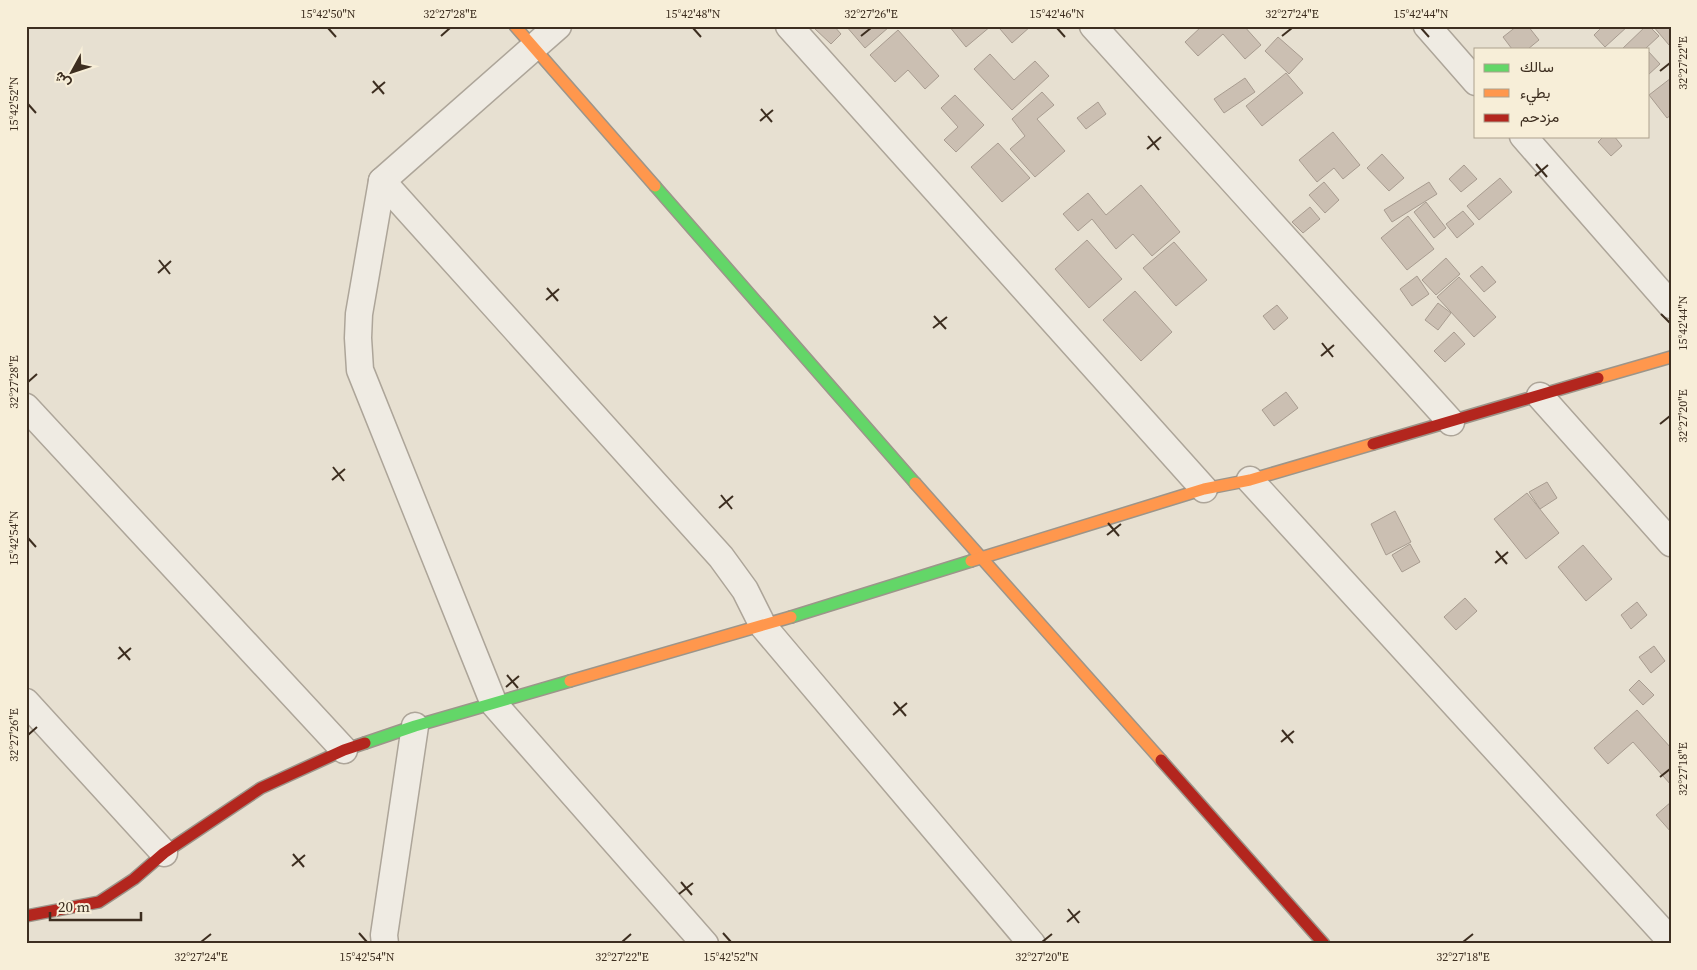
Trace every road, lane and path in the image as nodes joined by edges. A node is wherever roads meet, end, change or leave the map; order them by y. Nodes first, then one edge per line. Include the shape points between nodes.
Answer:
1 (515, 26) edge
2 (558, 26) edge
3 (790, 26) edge
4 (1093, 26) edge
5 (1427, 26) edge
6 (534, 48) junction
7 (1474, 80) edge
8 (1525, 138) edge
9 (382, 181) junction
10 (1671, 304) edge
11 (1671, 357) edge
12 (1540, 396) junction
13 (26, 407) edge
14 (1451, 422) junction
15 (1250, 480) junction
16 (1204, 489) junction
17 (1671, 543) edge
18 (981, 558) junction
19 (763, 626) junction
20 (26, 702) edge
21 (494, 704) junction
22 (414, 726) junction
23 (344, 750) junction
24 (164, 853) junction
25 (26, 916) edge
26 (387, 941) edge
27 (1671, 941) edge
28 (705, 944) edge
29 (1032, 944) edge
30 (1324, 944) edge

1 - 6 street
2 - 6 street
3 - 16 street
4 - 14 street
5 - 7 street
6 - 9 street
6 - 18 street
8 - 10 street
9 - 19 street via 721,557 745,590
9 - 21 street via 359,314 360,370
11 - 12 street
12 - 14 street
12 - 17 street
13 - 23 street
14 - 15 street
15 - 16 street
15 - 27 street
16 - 18 street
18 - 19 street
18 - 30 street
19 - 21 street
19 - 29 street
20 - 24 street
21 - 22 street
21 - 28 street
22 - 23 street
22 - 26 street
23 - 24 street via 260,788
24 - 25 street via 134,880 99,902

